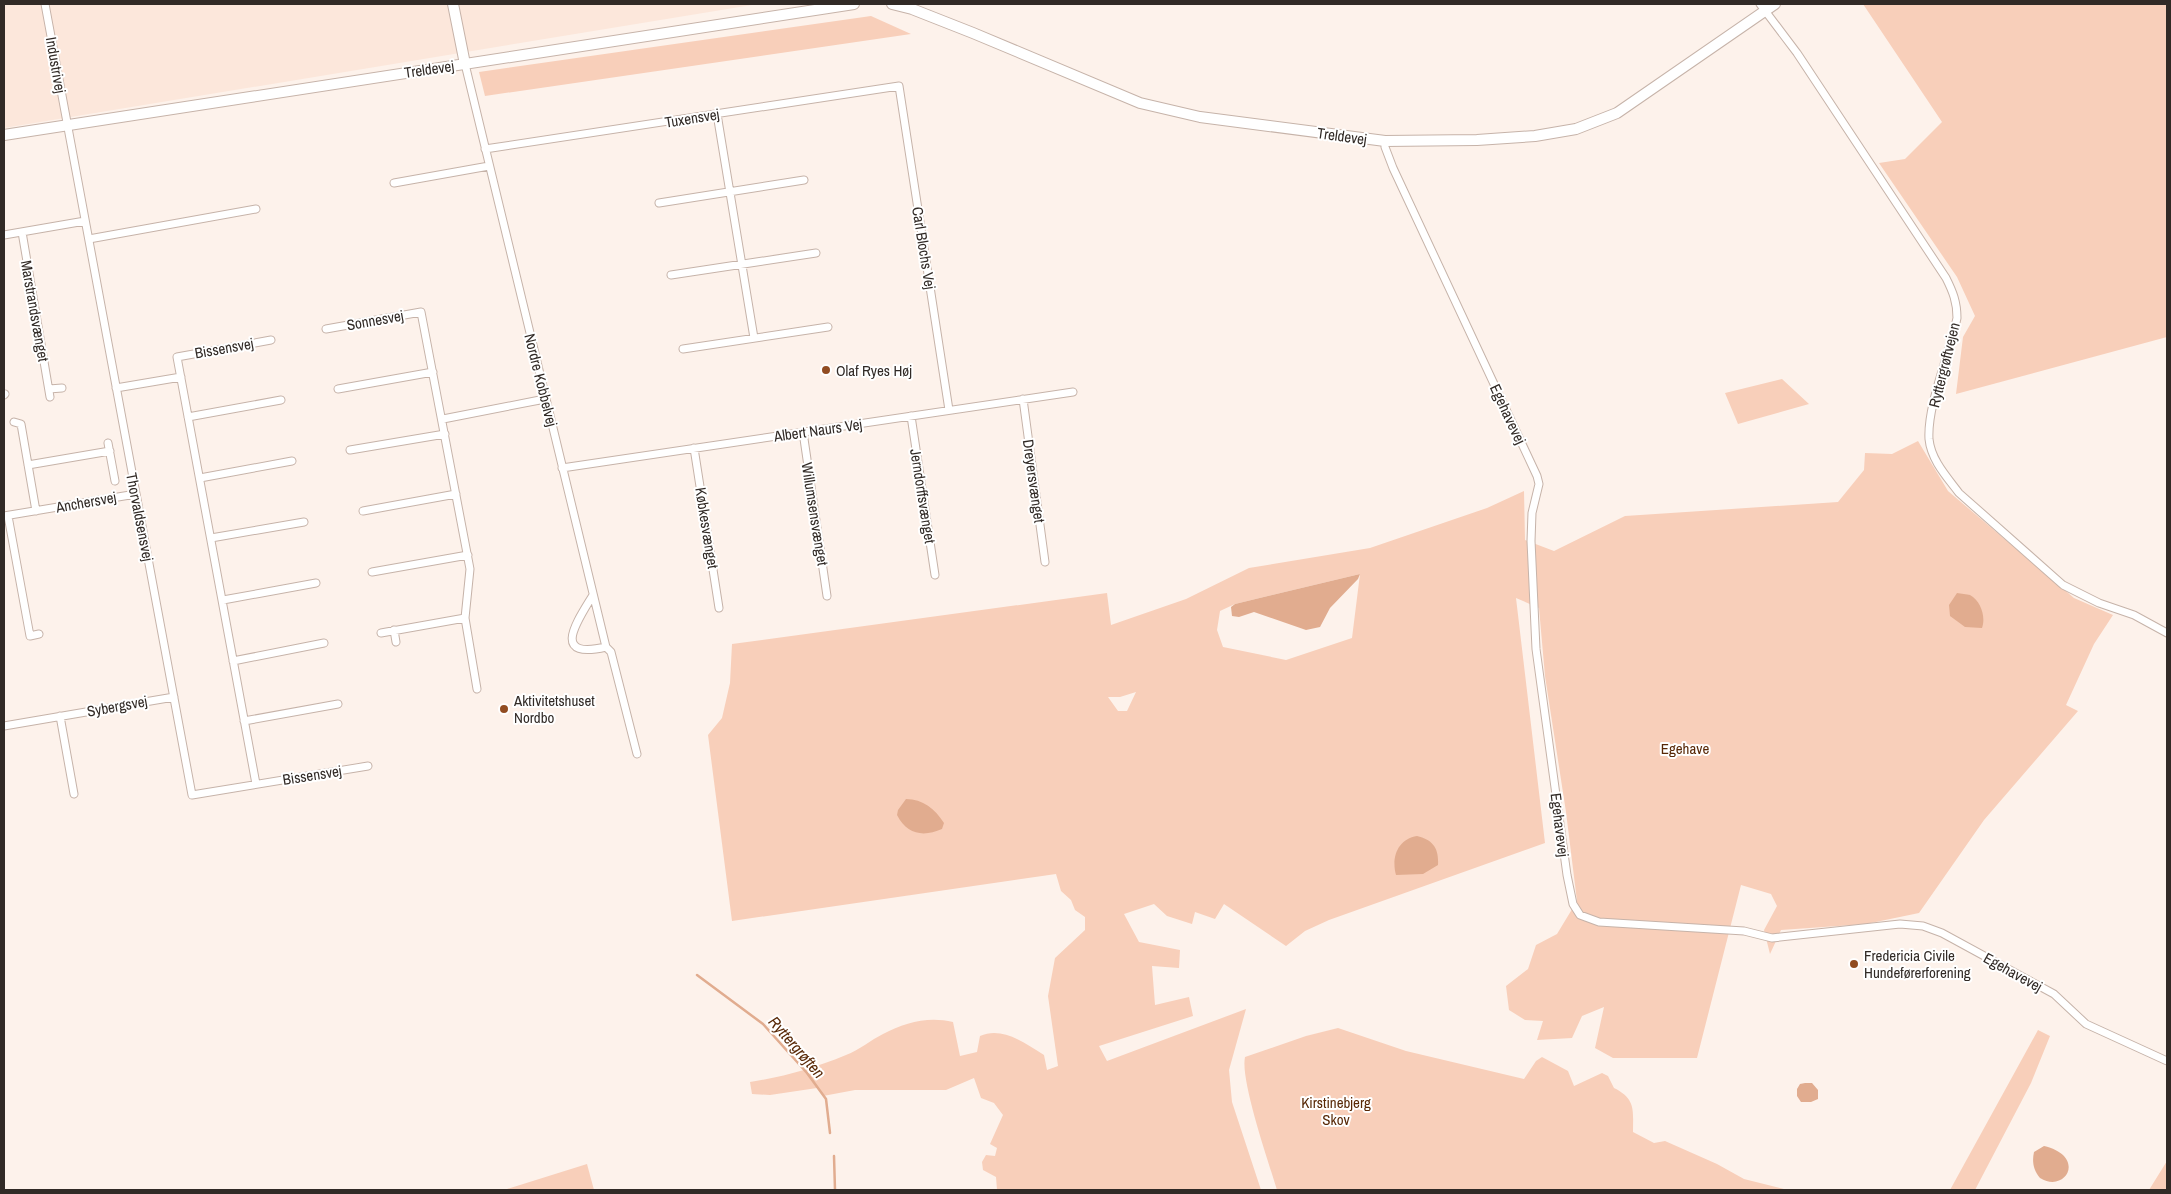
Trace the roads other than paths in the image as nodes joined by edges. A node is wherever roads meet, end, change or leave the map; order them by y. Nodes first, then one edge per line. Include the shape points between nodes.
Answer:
1 (45, 4) edge
2 (453, 4) edge
3 (854, 4) edge
4 (892, 4) edge
5 (1775, 4) edge
6 (1763, 7) edge
7 (465, 64) junction
8 (899, 86) joint
9 (717, 114) junction
10 (67, 125) junction
11 (4, 136) edge
12 (1385, 141) junction
13 (485, 149) junction
14 (489, 166) junction
15 (804, 180) dead end
16 (394, 183) dead end
17 (730, 191) junction
18 (659, 203) dead end
19 (256, 209) dead end
20 (85, 221) junction
21 (22, 232) junction
22 (4, 235) edge
23 (88, 239) junction
24 (816, 253) dead end
25 (742, 266) junction
26 (671, 275) dead end
27 (828, 327) dead end
28 (326, 329) dead end
29 (754, 338) junction
30 (271, 340) dead end
31 (261, 342) junction
32 (683, 349) dead end
33 (263, 351) dead end
34 (433, 372) junction
35 (181, 377) junction
36 (62, 388) dead end
37 (116, 388) junction
38 (338, 389) dead end
39 (1073, 392) dead end
40 (545, 399) junction
41 (280, 400) dead end
42 (1023, 400) junction
43 (949, 410) junction
44 (911, 416) junction
45 (188, 417) junction
46 (443, 419) junction
47 (14, 422) dead end
48 (802, 432) junction
49 (445, 434) junction
50 (108, 442) dead end
51 (694, 448) junction
52 (350, 450) dead end
53 (110, 451) junction
54 (292, 460) dead end
55 (28, 465) junction
56 (562, 468) junction
57 (200, 478) junction
58 (115, 481) dead end
59 (136, 494) junction
60 (456, 494) junction
61 (36, 511) junction
62 (362, 511) dead end
63 (6, 516) edge
64 (304, 522) dead end
65 (211, 538) junction
66 (468, 555) junction
67 (1045, 562) dead end
68 (372, 572) dead end
69 (935, 575) dead end
70 (316, 583) dead end
71 (593, 595) junction
72 (827, 596) dead end
73 (223, 600) junction
74 (719, 608) dead end
75 (465, 618) junction
76 (394, 630) junction
77 (381, 633) dead end
78 (2167, 633) edge
79 (39, 634) dead end
80 (396, 642) dead end
81 (324, 643) dead end
82 (606, 647) junction
83 (233, 661) junction
84 (477, 689) dead end
85 (174, 697) junction
86 (338, 704) dead end
87 (60, 716) junction
88 (244, 721) junction
89 (4, 726) edge
90 (637, 754) dead end
91 (368, 766) dead end
92 (256, 784) junction
93 (74, 794) dead end
94 (192, 795) joint
95 (2167, 1061) edge

1 - 10 street, Industrivej
2 - 7 street, Nordre Kobbelvej
3 - 7 street, Treldevej
4 - 12 street, Treldevej via 912,8 1140,103 1200,117
5 - 6 street, Treldevej
6 - 12 street, Treldevej via 1617,113 1589,125 1535,136
6 - 78 street, Ryttergrøftvejen via 1797,53 1953,293 1957,318 1930,421 1929,440 1945,475 1959,493 2063,585 2099,603 2134,615
7 - 10 street, Treldevej
7 - 13 street, Nordre Kobbelvej
8 - 9 street, Tuxensvej
8 - 43 street, Carl Blochs Vej
9 - 13 street, Tuxensvej
9 - 17 street
10 - 11 street, Treldevej
10 - 20 street, Thorvaldsensvej
12 - 95 street, Egehavevej via 1393,168 1537,476 1539,484 1532,513 1531,541 1536,649 1567,876 1573,904 1580,915 1599,922 1744,931 1772,938 1900,924 1923,926 1942,933 2054,994 2086,1024
13 - 14 street, Nordre Kobbelvej
14 - 16 street
14 - 40 street, Nordre Kobbelvej
15 - 17 street
17 - 18 street
17 - 25 street
19 - 23 street
20 - 21 street
20 - 23 street, Thorvaldsensvej
21 - 22 street
21 - 36 street, Marstrandsvænget via 50,393
23 - 37 street, Thorvaldsensvej
24 - 25 street
25 - 26 street
25 - 29 street
27 - 29 street
28 - 34 street, Sonnesvej via 421,312
29 - 32 street
30 - 31 street, Bissensvej
31 - 33 street, Bissensvej
31 - 35 street, Bissensvej via 177,357
34 - 38 street
34 - 46 street, Sonnesvej
35 - 37 street, Bissensvej
35 - 45 street, Bissensvej
37 - 59 street, Thorvaldsensvej
39 - 42 street, Albert Naurs Vej
40 - 46 street
40 - 56 street, Nordre Kobbelvej
41 - 45 street
42 - 43 street, Albert Naurs Vej
42 - 67 street, Dreyersvænget
43 - 44 street, Albert Naurs Vej
44 - 48 street, Albert Naurs Vej
44 - 69 street, Jerndorffsvænget
45 - 57 street, Bissensvej
46 - 49 street, Sonnesvej
47 - 55 street, Anchersvej via 21,424
48 - 51 street, Albert Naurs Vej
48 - 72 street, Willumsensvænget
49 - 52 street
49 - 60 street, Sonnesvej
50 - 53 street, Anchersvej
51 - 56 street, Albert Naurs Vej
51 - 74 street, Købkesvænget
53 - 55 street
53 - 58 street, Anchersvej
54 - 57 street
55 - 61 street, Anchersvej
56 - 71 street, Nordre Kobbelvej
57 - 65 street, Bissensvej
59 - 61 street, Anchersvej
59 - 85 street, Thorvaldsensvej
60 - 62 street
60 - 66 street, Sonnesvej
61 - 63 street, Anchersvej
63 - 79 street, Anchersvej via 30,636
64 - 65 street
65 - 73 street, Bissensvej
66 - 68 street
66 - 75 street, Sonnesvej via 470,569
70 - 73 street
71 - 82 street, Nordre Kobbelvej
71 - 82 street via 572,632 572,638 575,646 583,651
73 - 83 street, Bissensvej
75 - 76 street
75 - 84 street, Sonnesvej
76 - 77 street
76 - 80 street
81 - 83 street
82 - 90 street, Nordre Kobbelvej via 611,652
83 - 88 street, Bissensvej
85 - 87 street, Sybergsvej
85 - 94 street, Thorvaldsensvej
86 - 88 street
87 - 89 street, Sybergsvej
87 - 93 street
88 - 92 street, Bissensvej
91 - 92 street, Bissensvej
92 - 94 street, Bissensvej

